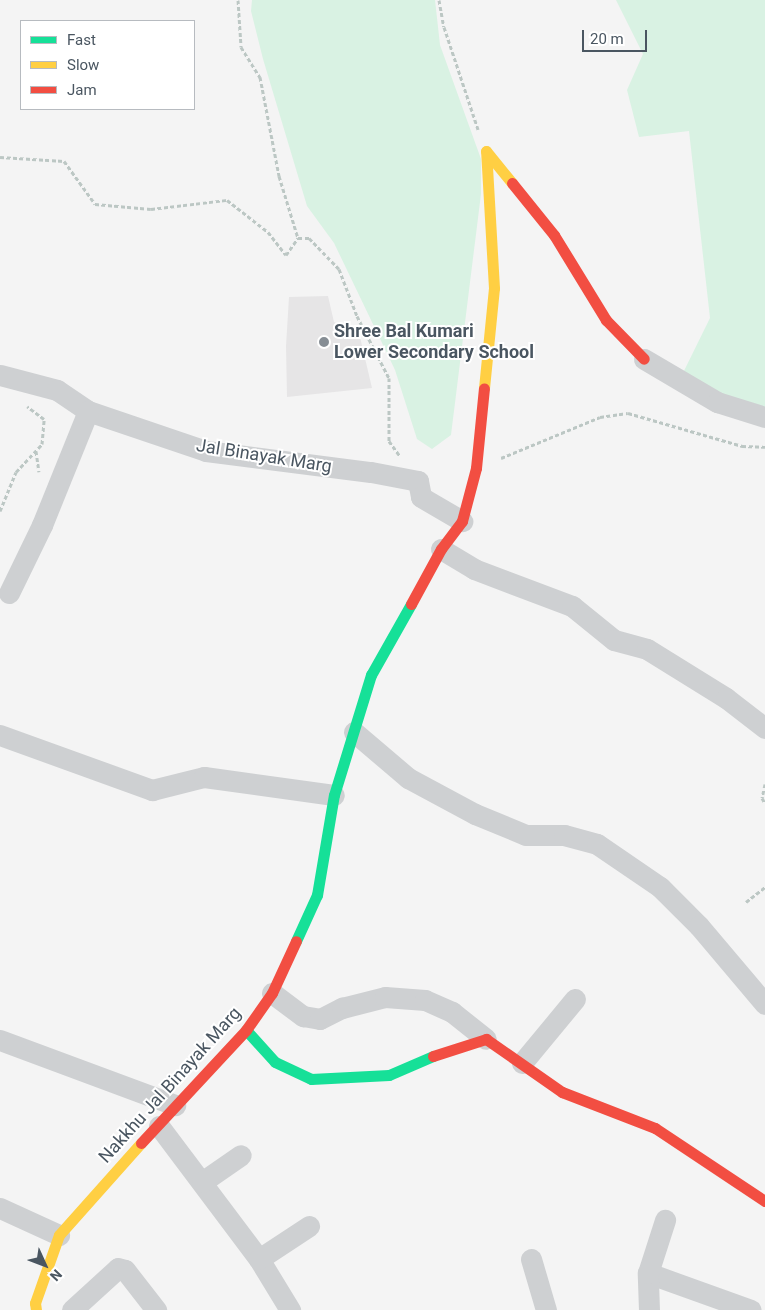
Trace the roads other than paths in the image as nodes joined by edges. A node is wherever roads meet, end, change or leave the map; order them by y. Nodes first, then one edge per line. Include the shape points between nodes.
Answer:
1 (644, 359) joint
2 (0, 375) edge
3 (88, 412) junction
4 (765, 417) edge
5 (462, 520) junction
6 (441, 549) junction
7 (9, 593) dead end
8 (765, 728) edge
9 (354, 732) junction
10 (0, 735) edge
11 (334, 795) junction
12 (272, 993) junction
13 (575, 999) dead end
14 (765, 1004) edge
15 (246, 1030) junction
16 (486, 1039) junction
17 (0, 1040) edge
18 (522, 1063) junction
19 (175, 1105) junction
20 (159, 1126) junction
21 (241, 1155) dead end
22 (202, 1182) junction
23 (765, 1201) edge
24 (0, 1208) edge
25 (665, 1220) dead end
26 (309, 1226) dead end
27 (59, 1235) junction
28 (259, 1259) junction
29 (531, 1259) dead end
30 (648, 1272) junction
31 (36, 1310) edge
32 (72, 1310) edge
33 (156, 1310) edge
34 (290, 1310) edge
35 (546, 1310) edge
36 (649, 1310) edge
37 (751, 1310) edge

1 - 4 street via 718,402
1 - 5 street, Nakkhu Jal Binayak Marg via 606,320 554,235 486,151 494,288 476,468
2 - 3 street, Jal Binayak Marg via 57,390
3 - 5 street, Jal Binayak Marg via 206,450 370,472 418,482 421,497
3 - 7 street via 42,525
5 - 6 street, Nakkhu Jal Binayak Marg
6 - 8 street via 474,569 572,606 614,640 647,649 726,698
6 - 9 street, Nakkhu Jal Binayak Marg via 371,675
9 - 11 street, Nakkhu Jal Binayak Marg
9 - 14 street via 408,778 475,814 526,836 564,835 597,844 660,887 699,926
10 - 11 street via 152,790 204,777
11 - 12 street, Nakkhu Jal Binayak Marg via 317,894
12 - 15 street, Nakkhu Jal Binayak Marg
12 - 16 street via 303,1016 320,1019 342,1008 385,997 425,1000 452,1012
13 - 18 street
15 - 16 street via 275,1062 311,1080 389,1075 456,1046
15 - 19 street, Nakkhu Jal Binayak Marg
16 - 18 street
17 - 19 street
18 - 23 street via 562,1092 655,1128
19 - 20 street, Nakkhu Jal Binayak Marg
20 - 22 street
20 - 27 street, Nakkhu Jal Binayak Marg
21 - 22 street
22 - 28 street
24 - 27 street
25 - 30 street
26 - 28 street
27 - 31 street, Nakkhu Jal Binayak Marg via 35,1303
28 - 34 street
29 - 35 street
30 - 36 street
30 - 37 street
32 - 33 street via 118,1268 126,1270

